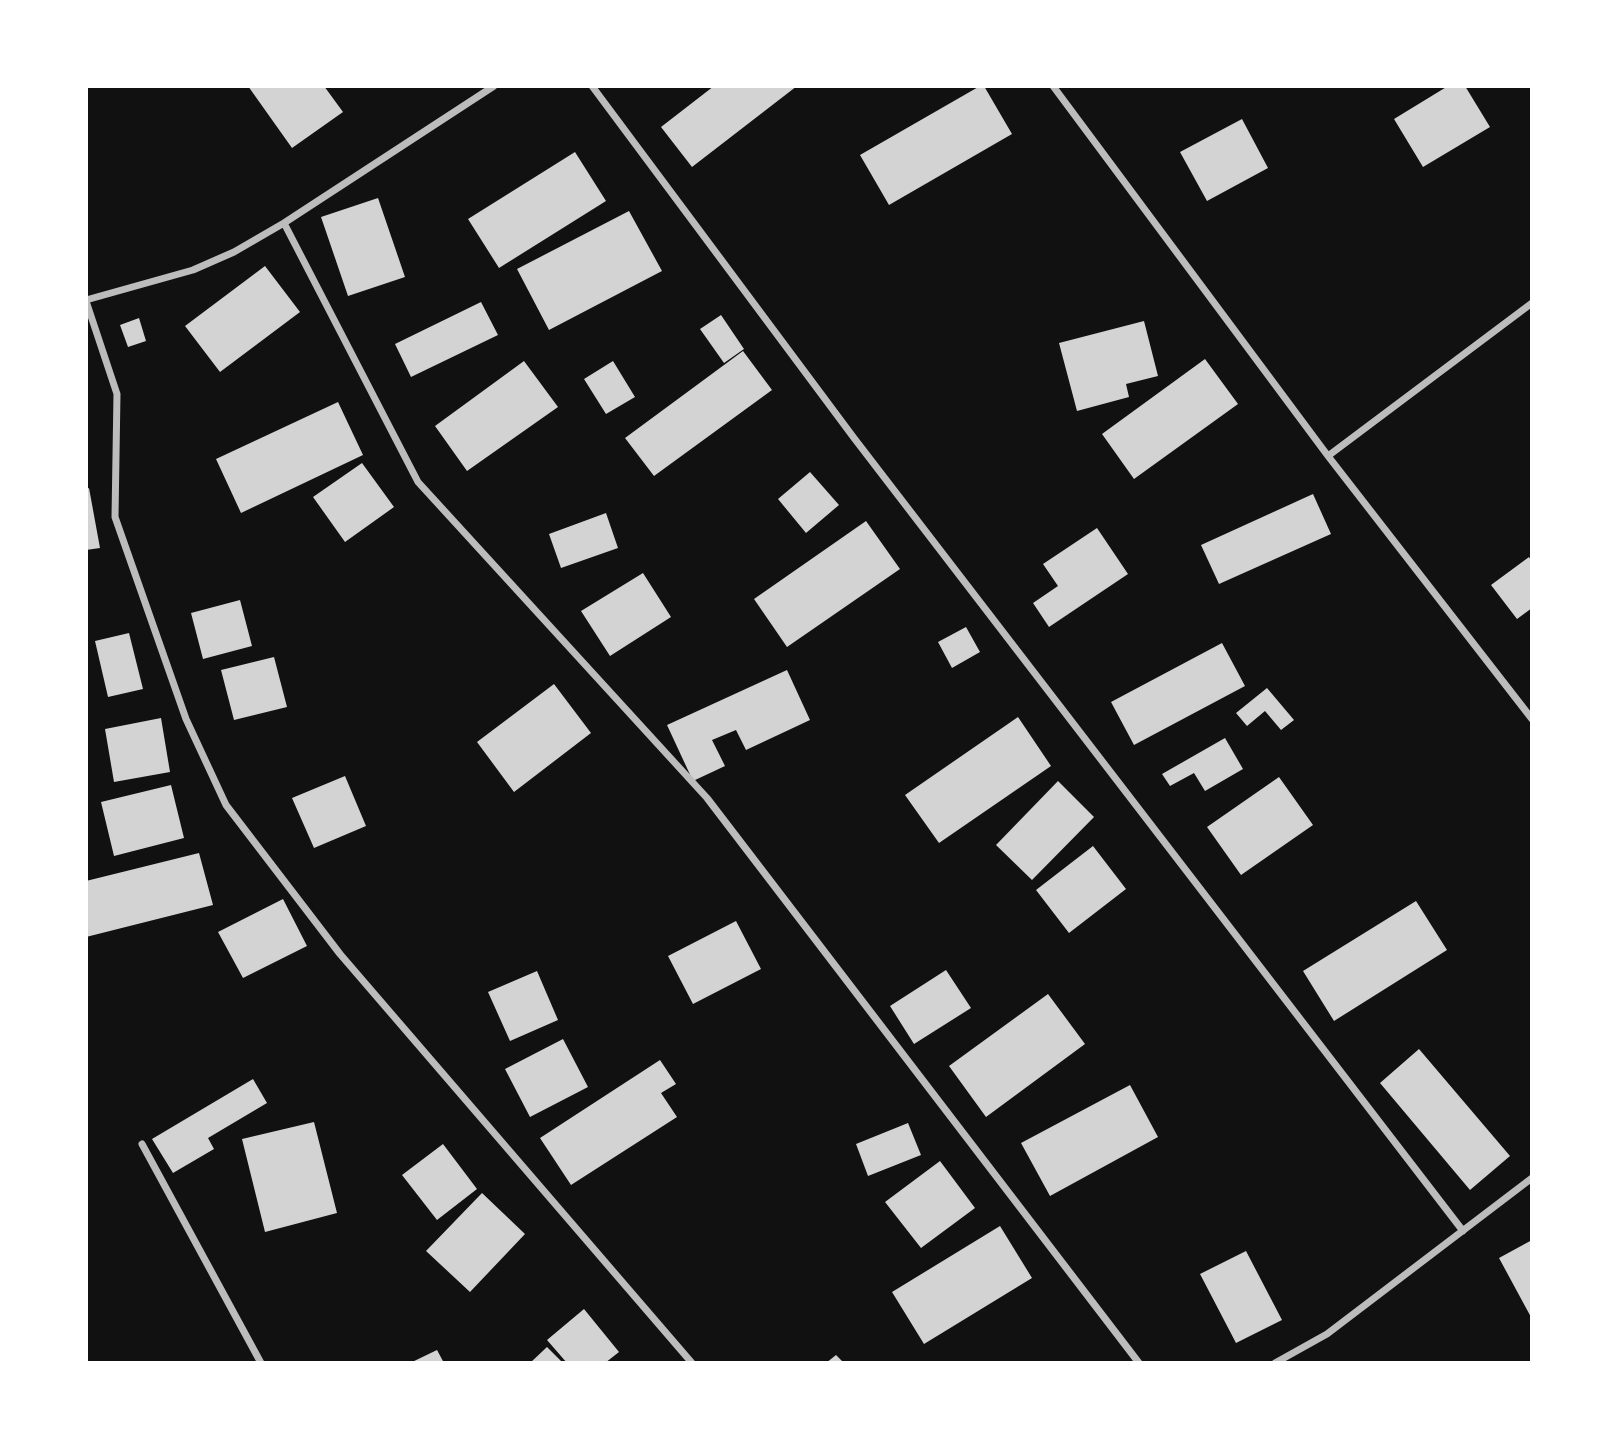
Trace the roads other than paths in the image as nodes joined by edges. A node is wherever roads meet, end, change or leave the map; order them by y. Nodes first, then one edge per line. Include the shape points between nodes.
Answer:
1 (495, 86) edge
2 (592, 86) edge
3 (1053, 86) edge
4 (284, 223) junction
5 (86, 301) edge
6 (1532, 303) edge
7 (1328, 456) junction
8 (1532, 719) edge
9 (142, 1144) dead end
10 (1532, 1178) edge
11 (1463, 1231) junction
12 (261, 1363) edge
13 (692, 1363) edge
14 (1139, 1363) edge
15 (1275, 1363) edge

1 - 4 street
2 - 11 street via 854,438
3 - 7 street
4 - 5 street via 193,270
4 - 14 street via 418,482 707,798
5 - 13 street via 117,394 116,517 186,719 226,805 340,954
6 - 7 street
7 - 8 street
9 - 12 street
10 - 11 street
11 - 15 street via 1327,1334

